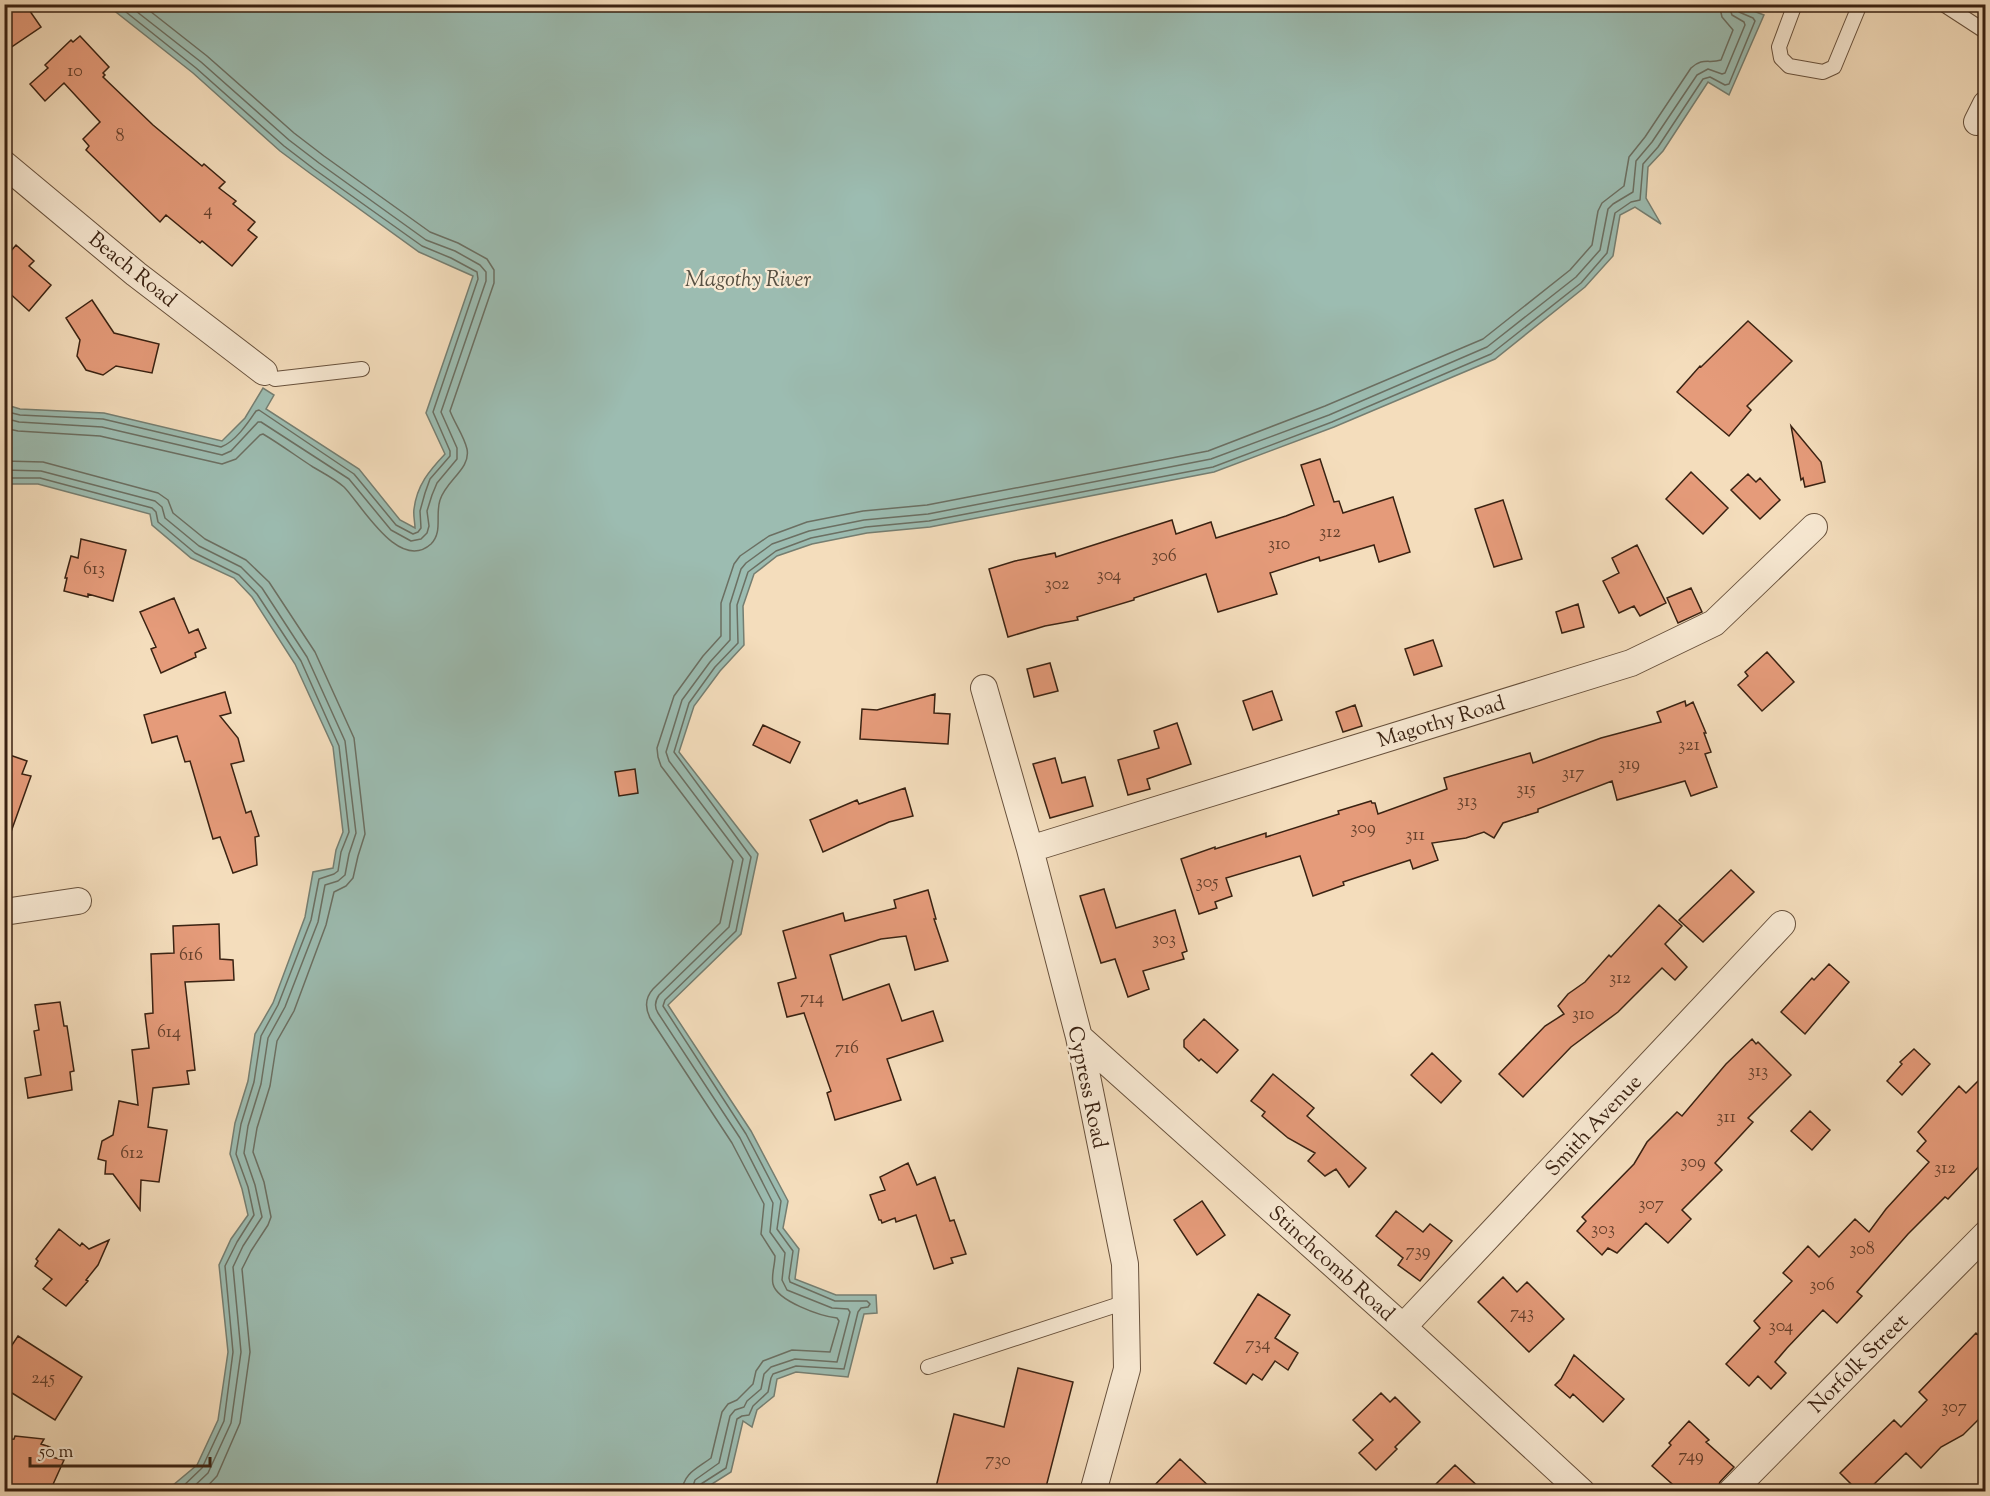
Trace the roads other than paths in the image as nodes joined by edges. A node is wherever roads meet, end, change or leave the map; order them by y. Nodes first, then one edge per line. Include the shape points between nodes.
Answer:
1 (1796, 4) edge
2 (1860, 4) edge
3 (1943, 4) edge
4 (1986, 32) edge
5 (4, 164) edge
6 (362, 369) dead end
7 (269, 381) joint
8 (1814, 527) dead end
9 (984, 688) dead end
10 (1030, 849) junction
11 (78, 901) dead end
12 (4, 912) edge
13 (1782, 924) dead end
14 (1079, 1037) junction
15 (1986, 1234) edge
16 (1126, 1302) junction
17 (1403, 1327) junction
18 (928, 1367) dead end
19 (1093, 1491) edge
20 (1582, 1491) edge
21 (1731, 1491) edge

1 - 2 lane via 1779,47 1781,58 1789,66 1823,72 1834,67
3 - 4 lane
5 - 7 street, Beach Road
6 - 7 lane
8 - 10 street, Magothy Road via 1714,623 1631,663
9 - 10 street, Cypress Road
10 - 14 street, Cypress Road
11 - 12 street
13 - 17 street, Smith Avenue
14 - 16 street, Cypress Road via 1125,1264
14 - 17 street, Stinchcomb Road
15 - 21 street, Norfolk Street
16 - 18 lane
16 - 19 street, Cypress Road via 1127,1369
17 - 20 street, Stinchcomb Road

